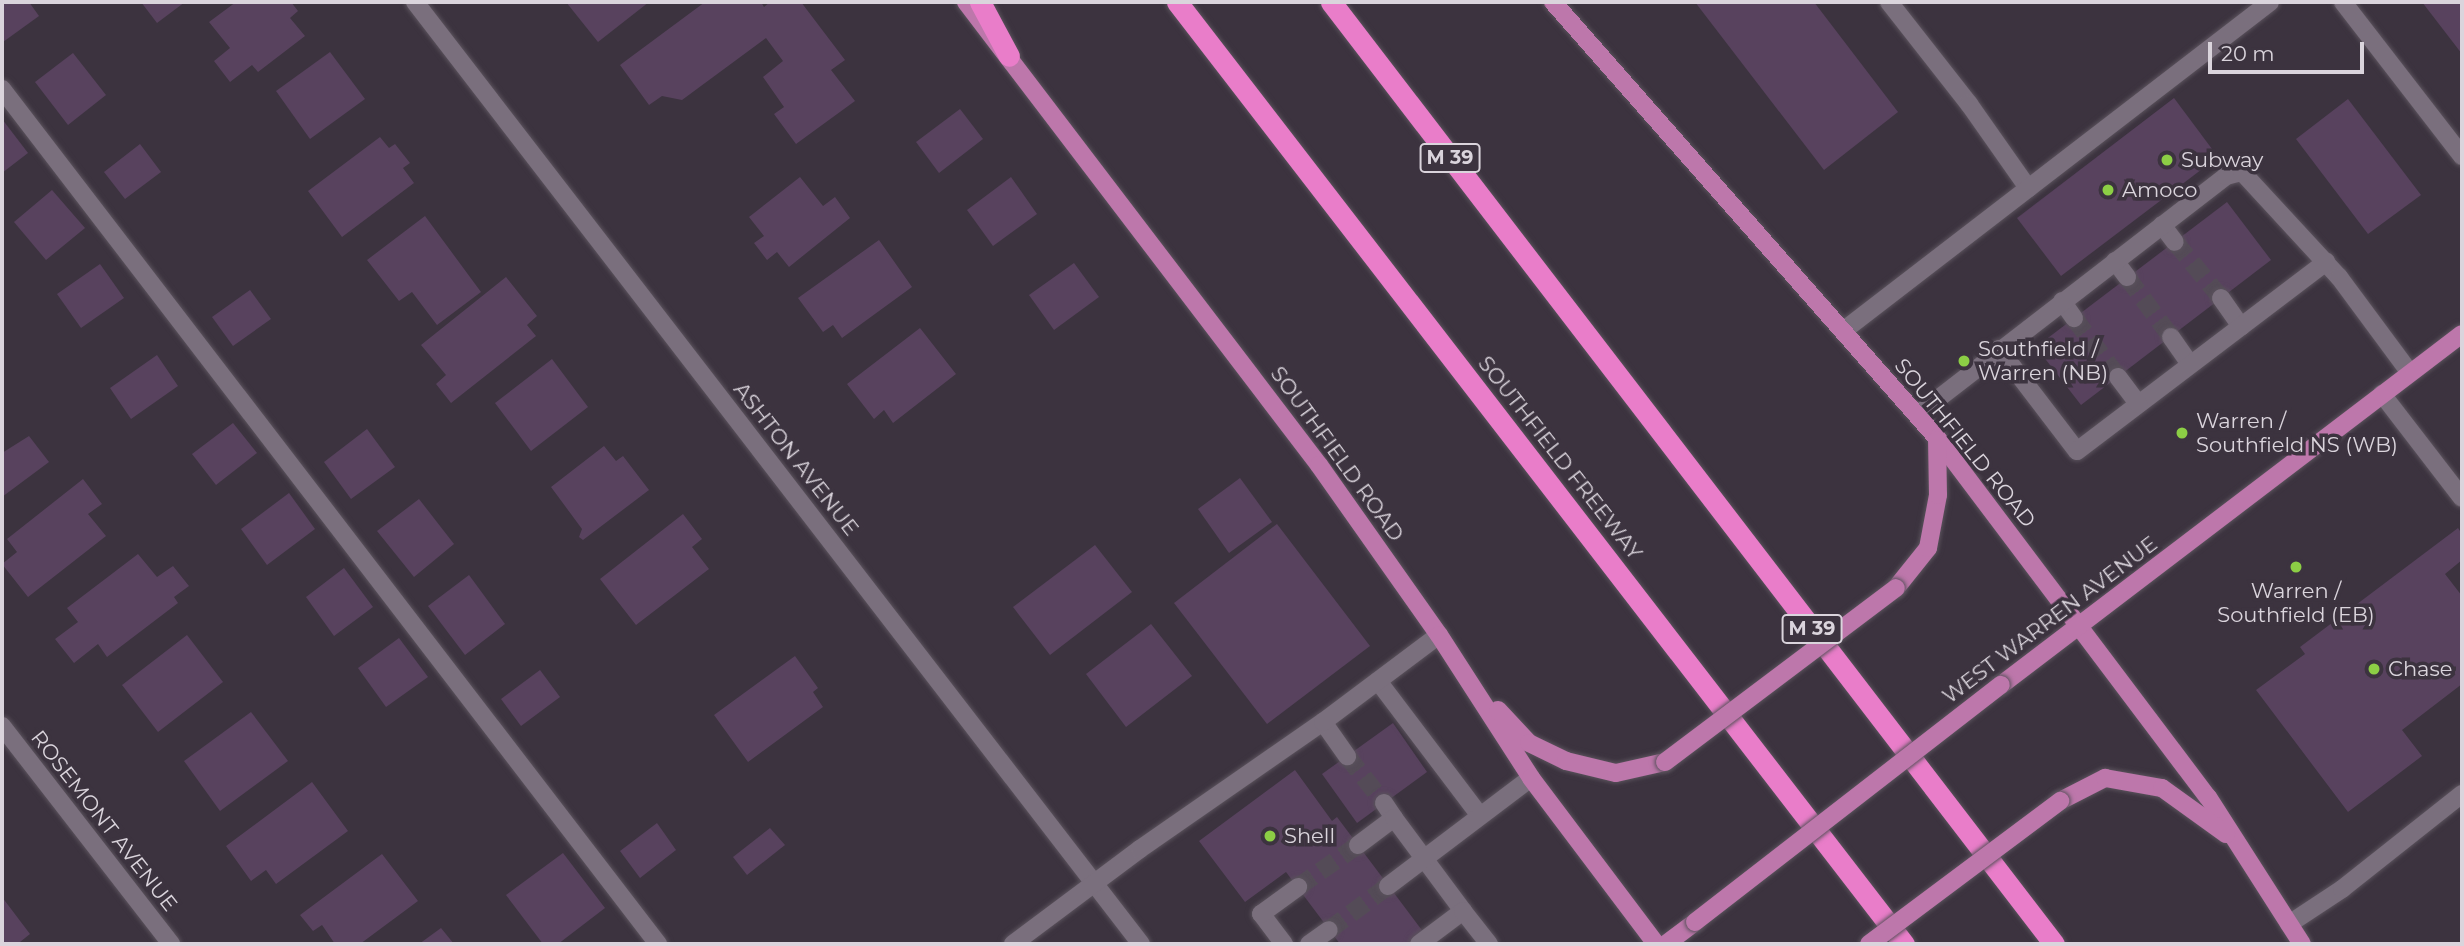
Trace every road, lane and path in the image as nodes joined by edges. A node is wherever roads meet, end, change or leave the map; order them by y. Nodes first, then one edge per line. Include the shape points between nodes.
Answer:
1 (415, 2) edge
2 (966, 2) edge
3 (980, 2) edge
4 (1177, 2) edge
5 (1331, 2) edge
6 (1553, 2) edge
7 (1889, 2) edge
8 (2270, 2) edge
9 (2343, 2) edge
10 (1009, 56) junction
11 (2, 89) edge
12 (2462, 156) edge
13 (2028, 188) junction
14 (2162, 225) junction
15 (2175, 242) tunnel mouth
16 (2115, 261) junction
17 (2326, 262) junction
18 (2127, 277) tunnel mouth
19 (2221, 298) tunnel mouth
20 (2062, 301) junction
21 (2074, 318) tunnel mouth
22 (2241, 327) junction
23 (1843, 331) junction
24 (2462, 334) edge
25 (2171, 337) tunnel mouth
26 (1999, 349) junction
27 (2190, 364) junction
28 (2410, 373) junction
29 (2118, 377) tunnel mouth
30 (2382, 394) junction
31 (2138, 404) junction
32 (1917, 415) junction
33 (1937, 438) junction
34 (2462, 498) edge
35 (2079, 626) junction
36 (1439, 635) junction
37 (1464, 674) junction
38 (1378, 681) junction
39 (1323, 722) junction
40 (2, 726) edge
41 (1347, 756) tunnel mouth
42 (1531, 778) junction
43 (2462, 794) edge
44 (1480, 816) junction
45 (2235, 840) junction
46 (1358, 845) tunnel mouth
47 (1424, 859) junction
48 (1094, 884) junction
49 (1388, 886) tunnel mouth
50 (1298, 887) tunnel mouth
51 (1463, 911) junction
52 (2289, 924) junction
53 (1329, 930) tunnel mouth
54 (171, 944) edge
55 (658, 944) edge
56 (1013, 944) edge
57 (1141, 944) edge
58 (1284, 944) edge
59 (1309, 944) edge
60 (1419, 944) edge
61 (1489, 944) edge
62 (1656, 944) edge
63 (1665, 944) edge
64 (1869, 944) edge
65 (1903, 944) edge
66 (2054, 944) edge
67 (2302, 944) edge

1 - 48 street, ASHTON AVENUE
2 - 10 main road, SOUTHFIELD ROAD
3 - 10 highway
4 - 65 highway, SOUTHFIELD FREEWAY
5 - 66 highway, M 39
6 - 23 main road, SOUTHFIELD ROAD
7 - 13 street
8 - 13 street
9 - 12 street
10 - 36 main road, SOUTHFIELD ROAD via 1319,465
11 - 55 street
13 - 23 street
14 - 15 street
14 - 16 street
14 - 17 street via 2227,176 2242,172
16 - 18 street
16 - 20 street
17 - 22 street
17 - 28 street
19 - 22 street
20 - 21 street
20 - 26 street
22 - 27 street
23 - 32 main road, SOUTHFIELD ROAD
24 - 28 main road, WEST WARREN AVENUE
25 - 27 street
26 - 31 street via 2077,451
26 - 32 street
27 - 31 street
28 - 30 main road, WEST WARREN AVENUE
29 - 31 street
30 - 34 street
30 - 35 main road, WEST WARREN AVENUE
32 - 33 main road, SOUTHFIELD ROAD
33 - 35 main road, SOUTHFIELD ROAD
33 - 37 main road, bridge via 1938,495 1928,548 1896,588 1665,762 1616,773 1566,761 1529,743
35 - 45 main road, SOUTHFIELD ROAD via 2208,797
35 - 63 main road, WEST WARREN AVENUE, bridge
36 - 37 main road, SOUTHFIELD ROAD
36 - 38 street
37 - 42 main road, SOUTHFIELD ROAD
38 - 39 street
38 - 44 street
39 - 41 street
39 - 48 street
40 - 54 street, ROSEMONT AVENUE
42 - 44 street
42 - 62 main road, SOUTHFIELD ROAD
43 - 52 street via 2342,889
44 - 47 street
45 - 52 main road, SOUTHFIELD ROAD
45 - 64 main road, bridge via 2162,788 2105,778 2060,801
46 - 47 street via 1389,811
47 - 49 street
47 - 51 street
48 - 56 street
48 - 57 street, ASHTON AVENUE
50 - 58 street via 1261,914
51 - 60 street
51 - 61 street
52 - 67 main road, SOUTHFIELD ROAD
53 - 59 street

